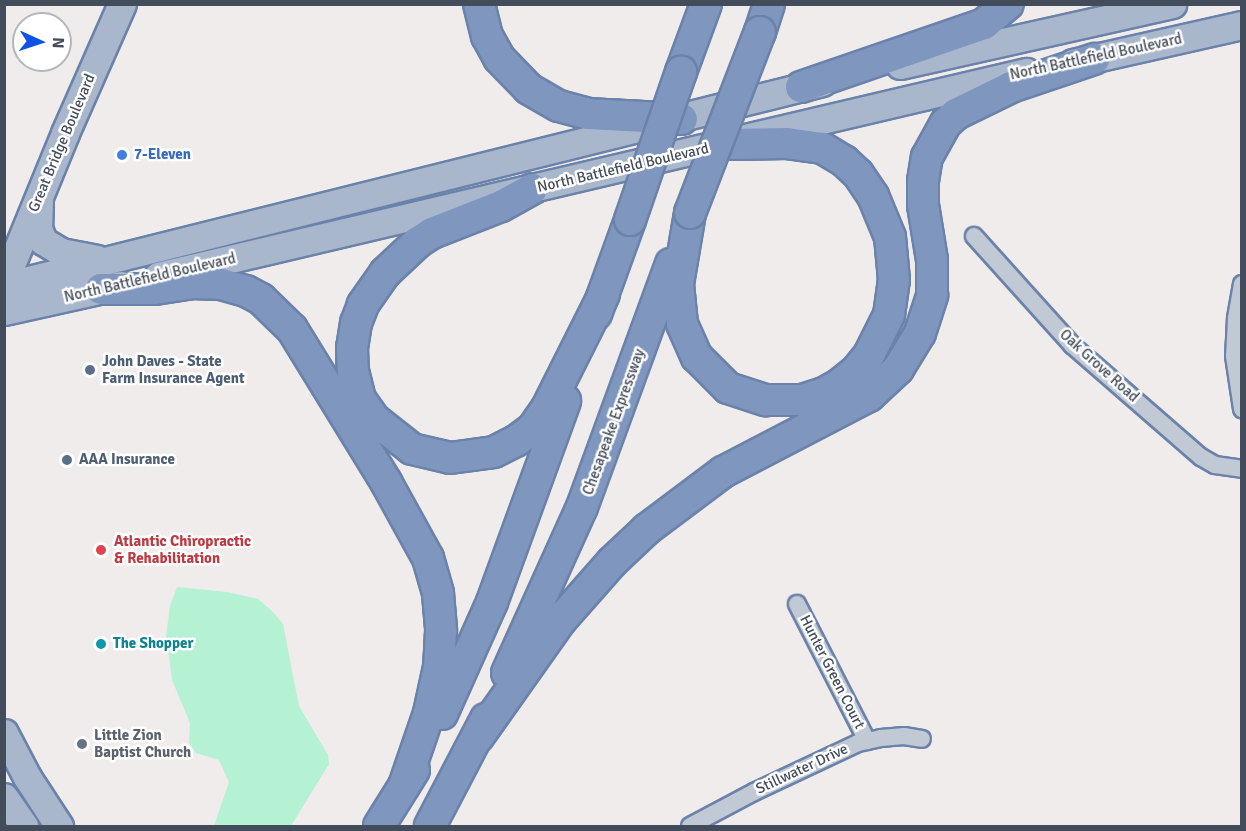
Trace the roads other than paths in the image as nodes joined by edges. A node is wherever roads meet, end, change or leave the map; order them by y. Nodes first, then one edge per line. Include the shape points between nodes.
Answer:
1 (122, 4) edge
2 (479, 4) edge
3 (693, 4) edge
4 (706, 4) edge
5 (1008, 4) edge
6 (1172, 4) edge
7 (764, 18) edge
8 (1242, 25) edge
9 (1094, 59) junction
10 (682, 70) junction
11 (801, 87) junction
12 (682, 119) junction
13 (728, 144) junction
14 (532, 189) junction
15 (37, 202) junction
16 (690, 213) junction
17 (974, 236) dead end
18 (4, 237) edge
19 (103, 275) junction
20 (4, 284) edge
21 (1242, 284) edge
22 (604, 294) junction
23 (4, 311) edge
24 (1242, 409) edge
25 (1242, 469) edge
26 (797, 604) dead end
27 (4, 732) edge
28 (478, 737) junction
29 (922, 739) dead end
30 (867, 741) junction
31 (404, 786) junction
32 (4, 797) edge
33 (24, 826) edge
34 (59, 826) edge
35 (380, 826) edge
36 (430, 826) edge
37 (690, 826) edge

1 - 15 main road, Great Bridge Boulevard
2 - 12 highway via 487,36 499,58 529,89 559,106 588,114
3 - 10 highway via 681,50
4 - 10 highway
5 - 11 highway via 984,24
6 - 11 main road, North Battlefield Boulevard
7 - 16 highway, Chesapeake Expressway, bridge
8 - 9 main road, North Battlefield Boulevard
9 - 13 main road, North Battlefield Boulevard via 986,81
9 - 28 highway via 1011,87 956,114 946,123 927,158 923,181 932,295 920,333 898,369 869,396 723,472 647,530 572,606
10 - 22 highway, bridge
11 - 12 main road, North Battlefield Boulevard
12 - 19 main road, North Battlefield Boulevard
13 - 14 main road, North Battlefield Boulevard
13 - 16 highway via 787,143 822,148 858,174 873,196 890,237 894,280 889,315 857,370 824,393 802,400 756,398 721,382 697,357 682,324 678,284
14 - 19 main road, North Battlefield Boulevard
14 - 22 highway via 501,206 432,233 385,273 356,323 353,371 360,399 374,419 412,449 450,458 494,452 516,441 538,422
15 - 18 main road
15 - 19 main road via 43,241
15 - 20 main road, Great Bridge Boulevard
16 - 28 highway, Chesapeake Expressway via 582,507
17 - 25 street, Oak Grove Road via 1080,352 1202,457 1215,465
19 - 20 main road, North Battlefield Boulevard
19 - 23 main road, North Battlefield Boulevard
19 - 31 highway via 155,289 221,284 261,299 292,329 367,452 428,558 438,594 439,667 429,713
21 - 24 street via 1234,356
22 - 31 highway via 492,602
26 - 30 street, Hunter Green Court
27 - 34 main road
28 - 36 highway, Chesapeake Expressway
29 - 30 street, Stillwater Drive via 904,736
30 - 37 street, Stillwater Drive via 753,792
31 - 35 highway
32 - 33 main road

